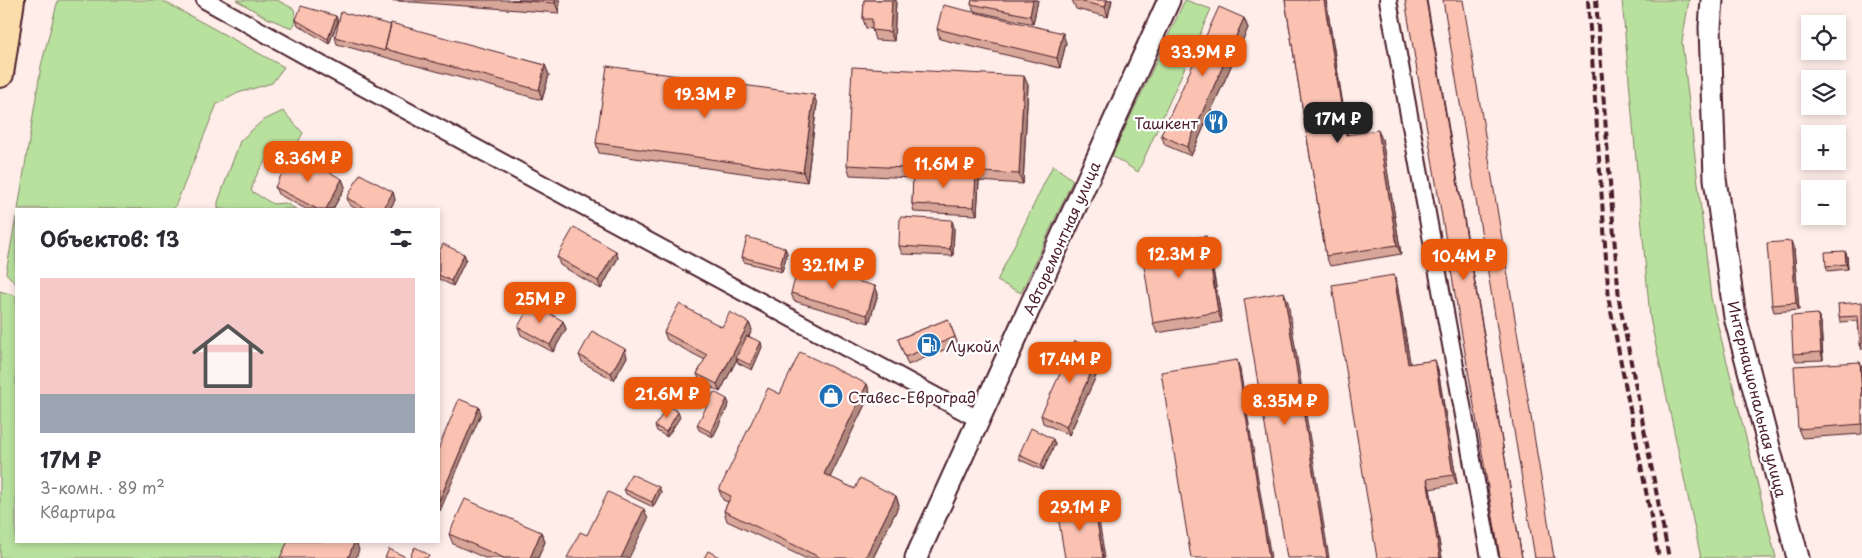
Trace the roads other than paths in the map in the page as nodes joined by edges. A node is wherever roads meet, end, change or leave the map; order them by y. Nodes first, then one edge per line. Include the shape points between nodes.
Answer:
1 (11, 0) edge
2 (205, 0) edge
3 (1169, 0) edge
4 (1388, 0) edge
5 (1712, 0) edge
6 (0, 74) edge
7 (978, 419) junction
8 (916, 558) edge
9 (1490, 558) edge
10 (1798, 558) edge

1 - 6 main road
2 - 7 street
3 - 7 street, Авторемонтная улица
4 - 9 street
5 - 10 street, Интернациональная улица via 1715,179 1735,317
7 - 8 street, Авторемонтная улица

